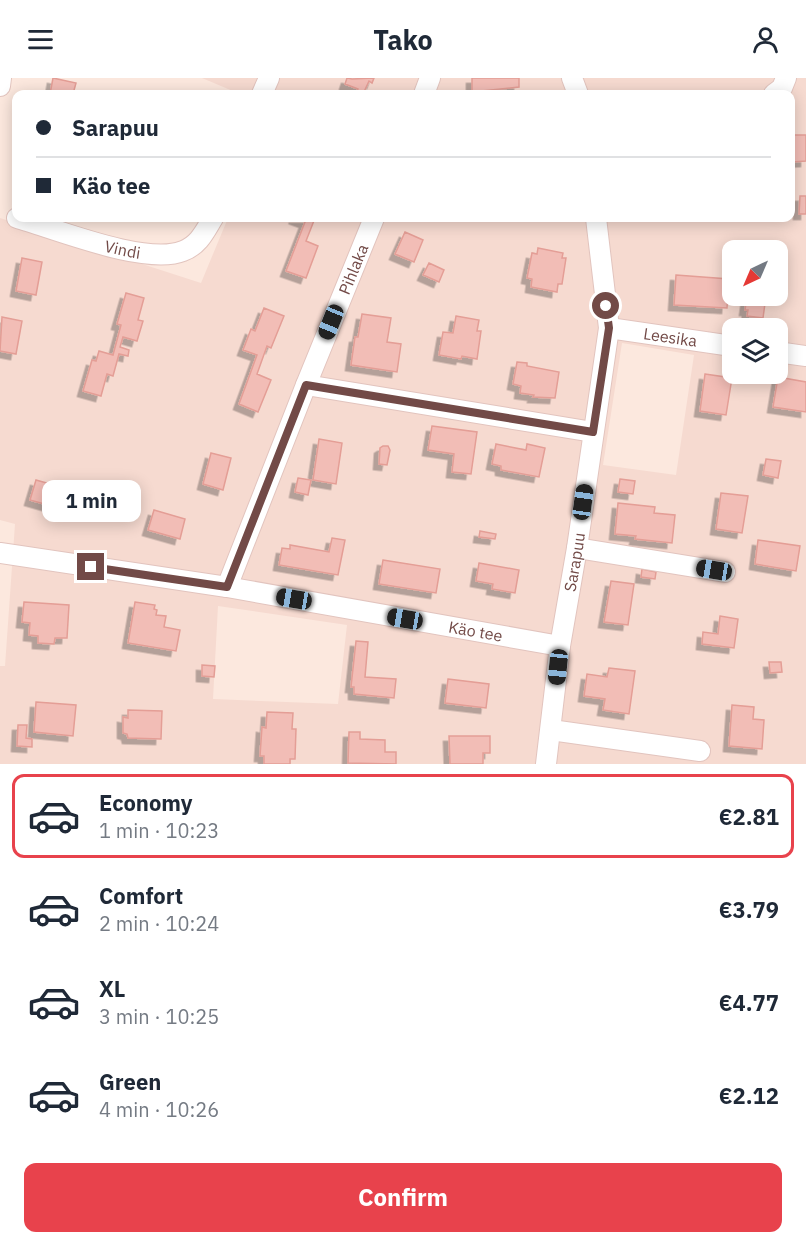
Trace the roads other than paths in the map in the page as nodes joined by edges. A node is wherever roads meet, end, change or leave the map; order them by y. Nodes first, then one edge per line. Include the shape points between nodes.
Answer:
1 (2, 78) edge
2 (0, 86) edge
3 (33, 222) edge
4 (211, 222) edge
5 (372, 222) edge
6 (596, 222) edge
7 (609, 328) junction
8 (722, 345) edge
9 (788, 354) edge
10 (806, 356) edge
11 (306, 385) junction
12 (593, 432) junction
13 (577, 549) junction
14 (0, 553) edge
15 (725, 572) dead end
16 (227, 587) junction
17 (560, 646) junction
18 (551, 730) junction
19 (700, 751) dead end
20 (546, 764) edge

1 - 2 street
3 - 4 street, Vindi via 129,252 168,254 184,251 201,239
5 - 11 street, Pihlaka
6 - 7 street, Sarapuu
7 - 8 street, Leesika
7 - 12 street, Sarapuu
9 - 10 street
11 - 12 street
11 - 16 street, Pihlaka
12 - 13 street, Sarapuu
13 - 15 street
13 - 17 street, Sarapuu
14 - 16 street, Käo tee
16 - 17 street, Käo tee
17 - 18 street, Sarapuu
18 - 19 street
18 - 20 street, Sarapuu

